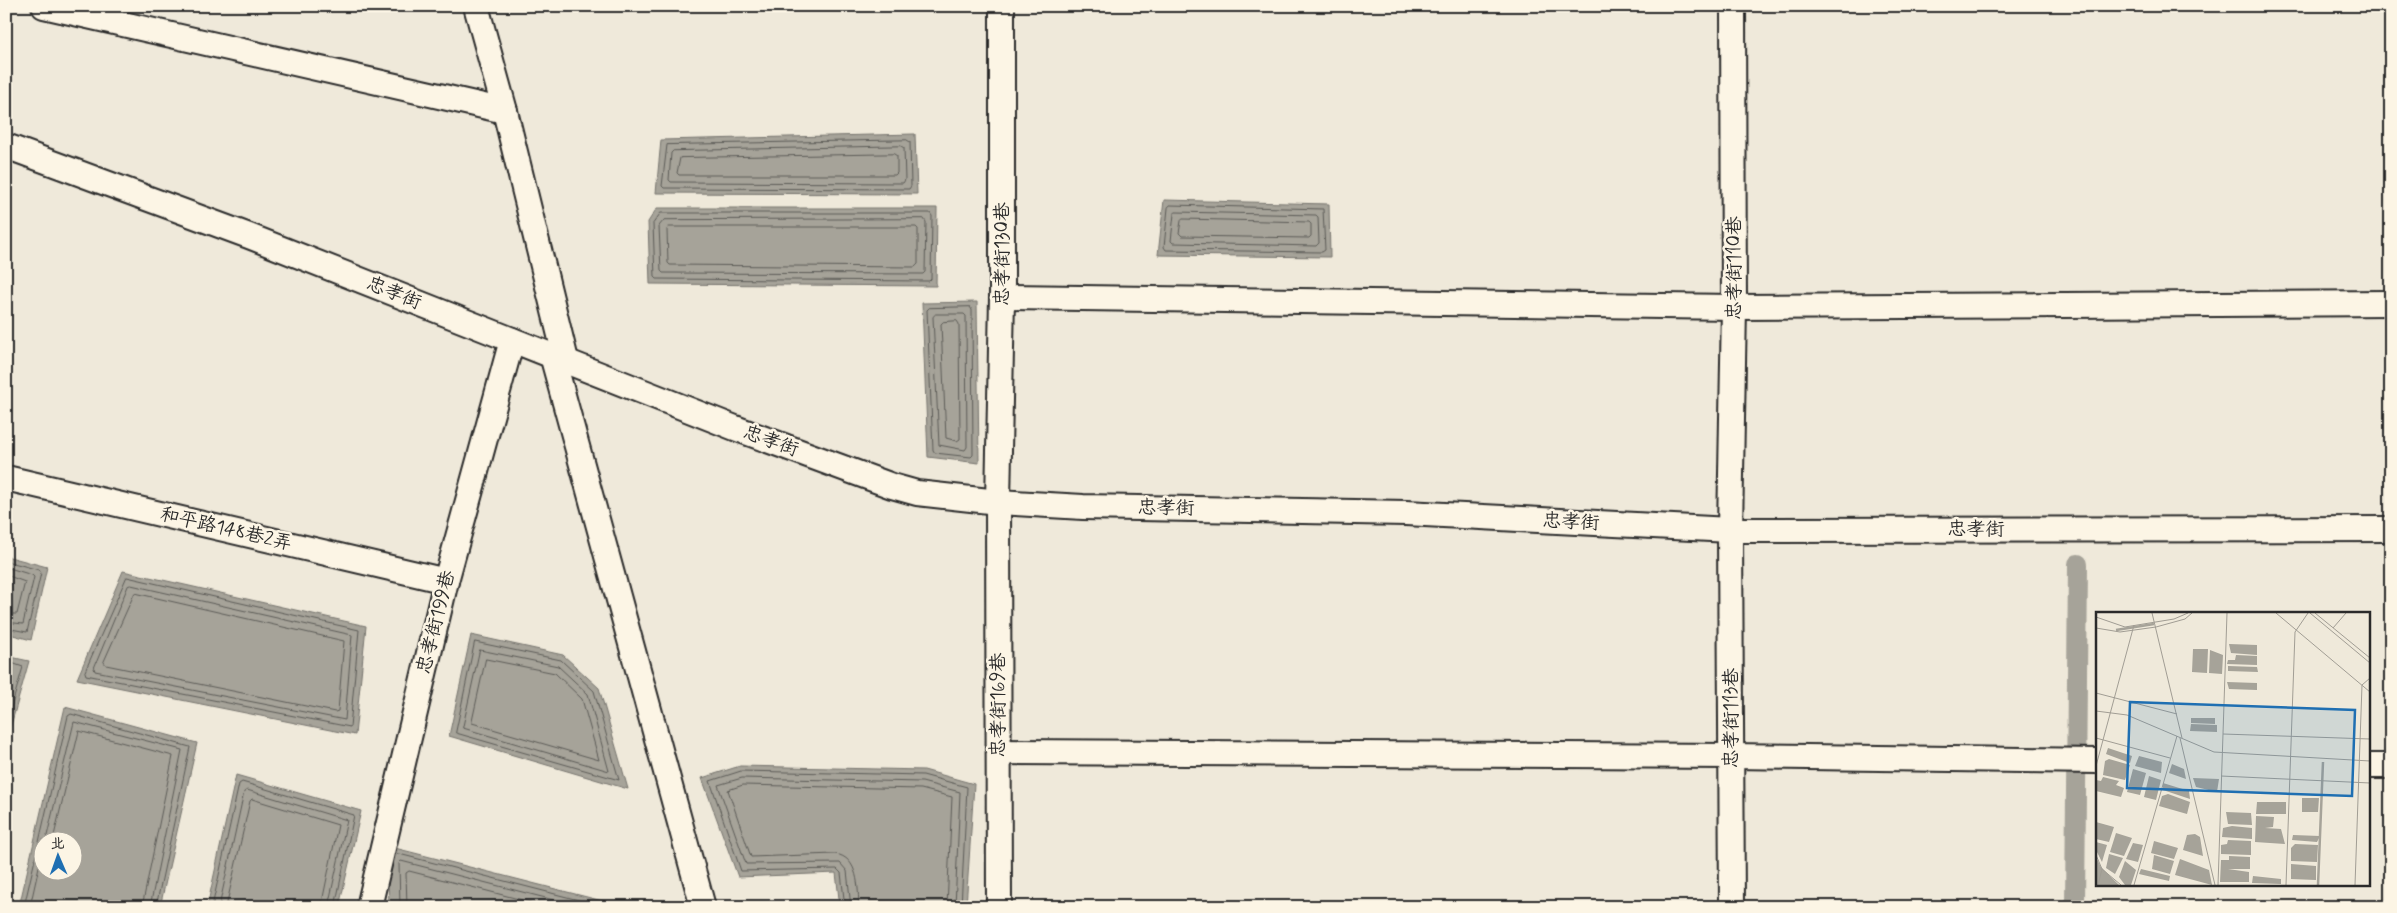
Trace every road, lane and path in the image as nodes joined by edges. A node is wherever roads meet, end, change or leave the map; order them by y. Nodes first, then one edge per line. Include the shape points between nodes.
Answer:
1 (44, 6) edge
2 (476, 6) edge
3 (1002, 6) edge
4 (1732, 6) edge
5 (505, 111) junction
6 (6, 146) edge
7 (1002, 297) junction
8 (2391, 303) edge
9 (1734, 307) junction
10 (512, 340) junction
11 (559, 358) junction
12 (6, 478) edge
13 (998, 502) junction
14 (2391, 529) edge
15 (1730, 530) junction
16 (446, 581) junction
17 (998, 752) junction
18 (1731, 756) junction
19 (2096, 761) edge
20 (2370, 766) edge
21 (2391, 766) edge
22 (369, 907) edge
23 (703, 907) edge
24 (999, 907) edge
25 (1732, 907) edge

1 - 5 street
2 - 5 street
3 - 7 street, 忠孝街130巷
4 - 9 street, 忠孝街110巷
5 - 11 street
6 - 10 street, 忠孝街 via 249,236
7 - 9 street
7 - 13 street, 忠孝街130巷
8 - 9 street
9 - 15 street, 忠孝街110巷
10 - 11 street, 忠孝街
10 - 16 street, 忠孝街199巷
11 - 13 street, 忠孝街 via 892,486
11 - 23 street
12 - 16 street, 和平路148巷2弄
13 - 15 street, 忠孝街 via 1406,514
13 - 17 street, 忠孝街169巷
14 - 15 street, 忠孝街
15 - 18 street, 忠孝街113巷
16 - 22 street, 忠孝街199巷
17 - 18 street
17 - 24 street, 忠孝街169巷
18 - 19 street
18 - 25 street, 忠孝街113巷
20 - 21 street

